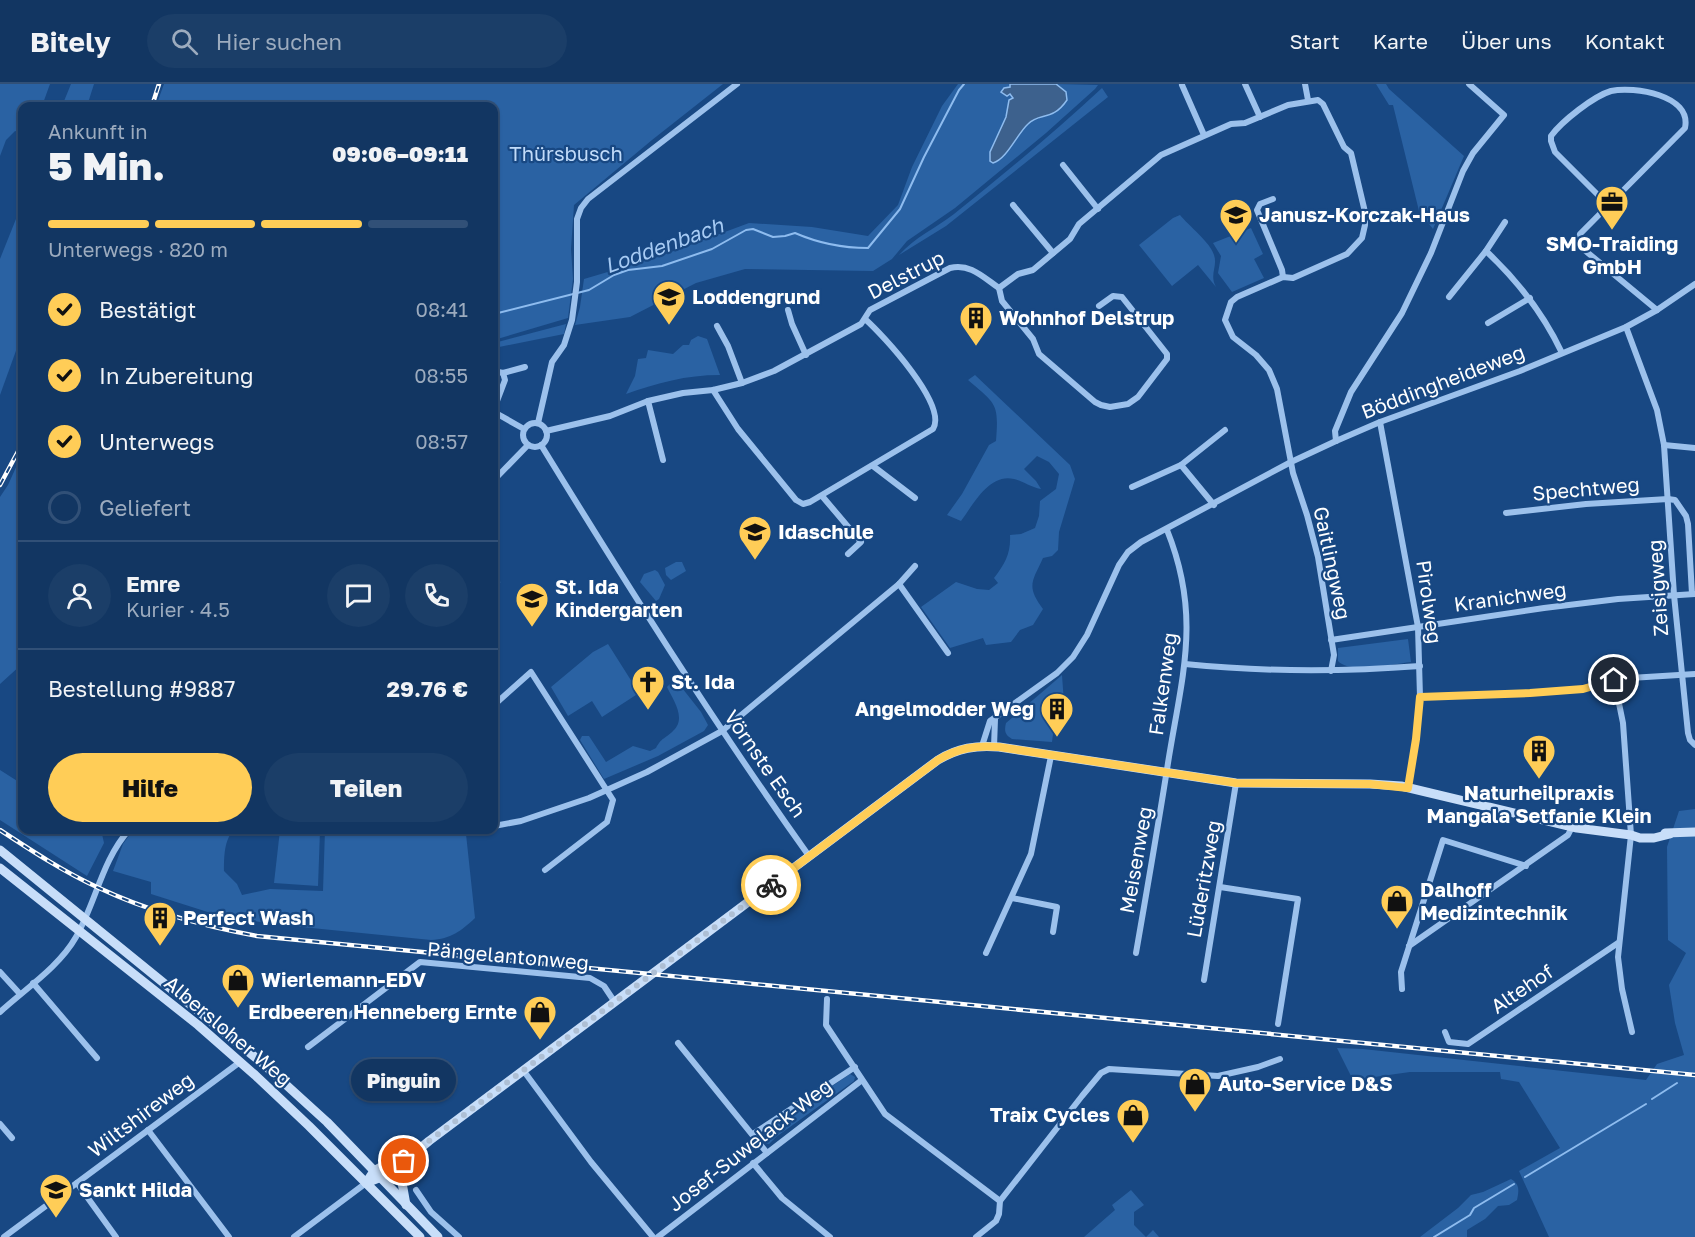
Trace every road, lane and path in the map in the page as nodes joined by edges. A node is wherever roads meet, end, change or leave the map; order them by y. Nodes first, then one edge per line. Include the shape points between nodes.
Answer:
1 (737, 84) edge
2 (1245, 84) edge
3 (1305, 84) edge
4 (1182, 85) edge
5 (1473, 85) edge
6 (1308, 100) junction
7 (1260, 117) junction
8 (1204, 135) junction
9 (1063, 165) dead end
10 (1273, 199) dead end
11 (1013, 205) dead end
12 (1608, 205) junction
13 (1098, 209) junction
14 (1505, 222) dead end
15 (1486, 251) junction
16 (1053, 253) junction
17 (1282, 277) junction
18 (1695, 284) edge
19 (999, 288) junction
20 (1449, 297) dead end
21 (1530, 298) junction
22 (1099, 306) dead end
23 (789, 310) dead end
24 (1657, 310) junction
25 (865, 319) junction
26 (1488, 323) dead end
27 (717, 326) dead end
28 (1626, 327) junction
29 (1562, 353) junction
30 (806, 355) junction
31 (525, 367) dead end
32 (498, 372) edge
33 (503, 373) junction
34 (742, 383) junction
35 (713, 390) junction
36 (498, 399) edge
37 (648, 401) junction
38 (498, 413) edge
39 (1380, 422) junction
40 (538, 423) junction
41 (524, 429) junction
42 (1225, 430) dead end
43 (546, 431) junction
44 (1336, 441) junction
45 (528, 445) junction
46 (542, 445) junction
47 (1664, 445) junction
48 (1695, 448) edge
49 (663, 460) dead end
50 (1292, 462) junction
51 (1181, 465) junction
52 (873, 466) junction
53 (498, 476) edge
54 (1132, 488) dead end
55 (822, 496) junction
56 (915, 498) dead end
57 (1668, 499) junction
58 (1214, 505) junction
59 (1506, 513) dead end
60 (1167, 530) junction
61 (848, 554) dead end
62 (915, 566) dead end
63 (898, 584) junction
64 (1694, 594) edge
65 (1674, 595) junction
66 (1418, 627) junction
67 (1331, 640) junction
68 (948, 653) dead end
69 (1185, 664) junction
70 (1420, 666) junction
71 (1331, 671) junction
72 (1695, 674) edge
73 (1681, 675) junction
74 (1614, 680) junction
75 (1420, 697) junction
76 (498, 701) edge
77 (995, 719) junction
78 (723, 731) junction
79 (1695, 745) edge
80 (982, 746) junction
81 (994, 747) junction
82 (1051, 756) junction
83 (1167, 773) junction
84 (1236, 783) junction
85 (1408, 788) junction
86 (607, 790) junction
87 (498, 825) edge
88 (1572, 827) junction
89 (1695, 832) edge
90 (125, 834) edge
91 (1631, 835) junction
92 (0, 850) edge
93 (809, 856) junction
94 (1526, 866) junction
95 (0, 868) edge
96 (545, 870) dead end
97 (1220, 887) junction
98 (1012, 898) junction
99 (85, 919) junction
100 (79, 931) junction
101 (1053, 932) dead end
102 (1618, 943) junction
103 (1409, 946) junction
104 (986, 953) dead end
105 (1136, 953) dead end
106 (0, 972) edge
107 (1204, 980) dead end
108 (33, 983) junction
109 (1402, 989) dead end
110 (20, 994) junction
111 (827, 999) dead end
112 (614, 1001) junction
113 (0, 1012) edge
114 (1278, 1024) dead end
115 (1445, 1032) dead end
116 (1632, 1032) dead end
117 (678, 1043) dead end
118 (308, 1047) dead end
119 (97, 1058) dead end
120 (1280, 1059) dead end
121 (240, 1062) junction
122 (855, 1067) junction
123 (523, 1070) junction
124 (862, 1080) junction
125 (0, 1124) edge
126 (148, 1130) junction
127 (753, 1134) junction
128 (12, 1138) dead end
129 (429, 1141) junction
130 (767, 1153) junction
131 (404, 1161) junction
132 (753, 1163) junction
133 (374, 1171) junction
134 (381, 1178) junction
135 (76, 1183) junction
136 (366, 1184) junction
137 (416, 1190) dead end
138 (1000, 1201) junction
139 (405, 1205) junction
140 (431, 1212) junction
141 (417, 1216) junction
142 (8, 1236) edge
143 (116, 1237) edge
144 (229, 1237) edge
145 (294, 1237) edge
146 (420, 1237) edge
147 (438, 1237) edge
148 (459, 1237) edge
149 (653, 1237) edge
150 (658, 1237) edge
151 (830, 1237) edge
152 (975, 1237) edge

1 - 40 street via 584,204 575,228 577,282 572,320 564,345 552,362
2 - 7 street
3 - 6 street
4 - 8 street
5 - 44 street via 1504,116 1463,171 1402,313 1351,392 1335,431
6 - 7 street
6 - 17 street via 1323,104 1344,147 1351,153 1365,225 1362,238 1347,254 1293,278
7 - 8 street
8 - 13 street via 1161,155
9 - 13 street
10 - 17 street via 1260,204 1257,210
11 - 16 street
12 - 12 street via 1685,128 1685,116 1677,105 1642,90 1611,92 1592,100 1551,136 1555,152
12 - 24 street via 1580,234 1582,248
13 - 16 street
14 - 15 street
15 - 20 street
15 - 21 street
16 - 19 street via 1033,270 1018,274
17 - 50 street, Gaitlingweg via 1237,297 1231,302 1225,320 1233,337 1269,370 1277,389
18 - 24 street, Böddingheideweg
19 - 22 street via 1002,301 1033,339 1039,354 1095,402 1119,407 1138,397 1167,354 1122,297 1113,296
19 - 25 street, Delstrup via 969,268 950,268 870,310
21 - 26 street, Böddingheideweg
21 - 29 street
23 - 30 street
24 - 28 street, Böddingheideweg
25 - 30 street, Delstrup
25 - 52 street via 901,357 926,392 937,423
27 - 34 street
28 - 29 street, Böddingheideweg
28 - 47 street, Zeisigweg via 1657,410
29 - 39 street, Böddingheideweg
30 - 34 street, Delstrup
31 - 33 street
32 - 33 street
33 - 36 street via 505,380
34 - 35 street, Delstrup
35 - 37 street, Delstrup
35 - 55 street via 738,429 796,501 803,504
37 - 43 street, Delstrup via 610,416
37 - 49 street
38 - 41 street
39 - 44 street, Böddingheideweg
39 - 66 street, Pirolweg
40 - 41 street
40 - 43 street
41 - 45 street via 522,438
42 - 51 street
43 - 46 street
44 - 50 street, Böddingheideweg
45 - 46 street
45 - 53 street
46 - 78 street, Vörnste Esch
47 - 48 street
47 - 57 street, Zeisigweg
50 - 58 street, Böddingheideweg
50 - 67 street, Gaitlingweg via 1318,557
51 - 54 street
51 - 58 street
52 - 55 street
52 - 56 street
55 - 61 street via 861,542
57 - 59 street, Spechtweg
57 - 64 street, Zeisigweg via 1675,500 1686,516
57 - 65 street, Zeisigweg
58 - 60 street, Böddingheideweg
60 - 69 street, Falkenweg via 1186,597
60 - 77 street, Böddingheideweg via 1128,552 1073,657
62 - 63 street
63 - 68 street
63 - 78 street
64 - 65 street, Kranichweg
65 - 66 street, Kranichweg via 1544,608
65 - 73 street, Zeisigweg
66 - 67 street, Kranichweg
66 - 70 street, Pirolweg
67 - 71 street, Gaitlingweg
69 - 71 street via 1244,670
69 - 83 street, Falkenweg
70 - 71 street
70 - 75 street, Pirolweg
72 - 73 street
73 - 74 street
73 - 79 street, Zeisigweg via 1688,733
74 - 75 street via 1583,689
74 - 91 street via 1623,723
75 - 85 street, Pirolweg
76 - 86 street via 531,672
77 - 80 street via 988,726
77 - 81 street
78 - 86 street
78 - 93 street, Vörnste Esch
80 - 81 street
80 - 93 street via 958,750 938,760
81 - 82 street
82 - 83 street
82 - 98 street via 1031,855
83 - 84 street
83 - 105 street, Meisenweg
84 - 85 street
84 - 97 street, Lüderitzweg
85 - 88 street
86 - 87 street via 568,806
86 - 96 street via 613,800 608,822
88 - 91 street
88 - 94 street via 1568,835
89 - 91 street via 1654,838
90 - 99 street via 104,871
91 - 102 street
92 - 99 street, Albersloher Weg
93 - 112 street
94 - 103 street
94 - 103 street via 1443,840
95 - 100 street, Albersloher Weg
97 - 107 street, Lüderitzweg
97 - 114 street via 1298,899
98 - 101 street via 1057,907
98 - 104 street
99 - 100 street
99 - 133 street, Albersloher Weg via 261,1062
100 - 108 street via 61,957
100 - 121 street, Albersloher Weg
102 - 115 street, Altehof via 1468,1044 1449,1042
102 - 116 street via 1622,989
103 - 109 street via 1401,972
106 - 110 street
108 - 110 street
108 - 119 street
110 - 113 street
111 - 122 street, Josef-Suwelack-Weg via 826,1025
112 - 118 street, Pängelantonweg via 604,986 590,978 420,962
112 - 123 street
117 - 127 street
120 - 138 street via 1218,1076 1109,1069 1101,1073
121 - 126 street, Wiltshireweg
121 - 136 street, Albersloher Weg
122 - 124 street, Josef-Suwelack-Weg
122 - 127 street, Josef-Suwelack-Weg
123 - 129 street
123 - 149 street
124 - 130 street, Josef-Suwelack-Weg
124 - 138 street, Josef-Suwelack-Weg via 885,1114
125 - 128 street
126 - 135 street, Wiltshireweg
126 - 144 street
127 - 130 street
129 - 131 street
129 - 133 street
130 - 132 street, Josef-Suwelack-Weg
131 - 134 street
131 - 139 street
132 - 150 street, Josef-Suwelack-Weg
132 - 151 street via 783,1198
133 - 134 street, Albersloher Weg
133 - 136 street
134 - 136 street
134 - 139 street, Albersloher Weg
135 - 142 street, Wiltshireweg
135 - 143 street
136 - 145 street
136 - 146 street, Albersloher Weg
137 - 140 street
138 - 152 street via 996,1221
139 - 141 street, Albersloher Weg
140 - 141 street
140 - 148 street
141 - 147 street, Albersloher Weg

